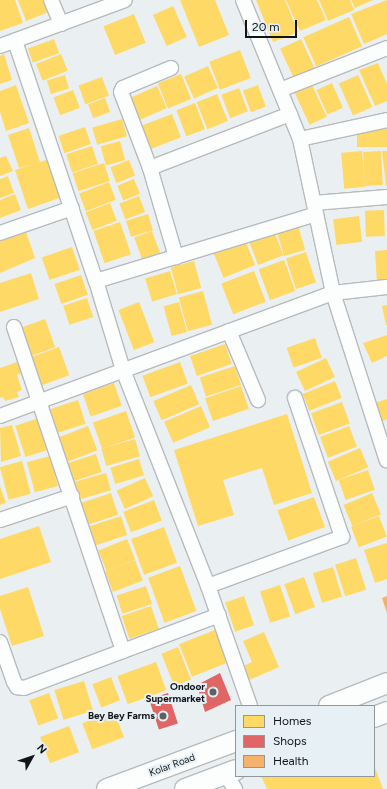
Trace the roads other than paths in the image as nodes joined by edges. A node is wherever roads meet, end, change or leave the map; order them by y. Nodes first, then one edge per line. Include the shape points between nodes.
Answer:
1 (51, 0) edge
2 (125, 0) edge
3 (243, 0) edge
4 (61, 24) junction
5 (15, 41) junction
6 (0, 46) edge
7 (387, 48) edge
8 (171, 68) dead end
9 (280, 90) junction
10 (290, 114) junction
11 (387, 120) edge
12 (300, 139) junction
13 (150, 168) junction
14 (387, 197) edge
15 (72, 208) junction
16 (315, 208) junction
17 (0, 233) edge
18 (176, 257) junction
19 (96, 281) junction
20 (387, 287) edge
21 (333, 293) junction
22 (14, 327) dead end
23 (229, 331) junction
24 (123, 370) junction
25 (295, 398) dead end
26 (258, 400) dead end
27 (40, 402) junction
28 (0, 416) edge
29 (387, 461) edge
30 (72, 496) junction
31 (0, 520) edge
32 (208, 586) junction
33 (218, 615) junction
34 (0, 642) edge
35 (124, 651) junction
36 (387, 684) edge
37 (250, 705) edge
38 (332, 705) edge
39 (387, 712) edge
40 (375, 717) edge
41 (235, 741) edge
42 (232, 778) edge
43 (107, 789) edge
44 (186, 789) edge

1 - 4 street
2 - 4 street
3 - 9 street
4 - 5 street
5 - 6 street
5 - 15 street
7 - 9 street
8 - 13 street via 121,90
9 - 10 street
10 - 12 street
10 - 13 street
11 - 12 street
12 - 16 street
13 - 18 street
14 - 16 street
15 - 17 street
15 - 19 street
16 - 18 street
16 - 21 street
18 - 19 street
19 - 24 street
20 - 21 street
21 - 23 street
21 - 29 street
22 - 27 street
23 - 24 street
23 - 26 street
24 - 27 street
24 - 32 street
25 - 32 street via 342,538
27 - 28 street
27 - 30 street
30 - 31 street
30 - 35 street
32 - 33 street
33 - 35 street
33 - 37 street
34 - 35 street via 14,682 17,687 24,688
36 - 38 main road
39 - 40 main road
41 - 43 main road, Kolar Road
42 - 44 main road

